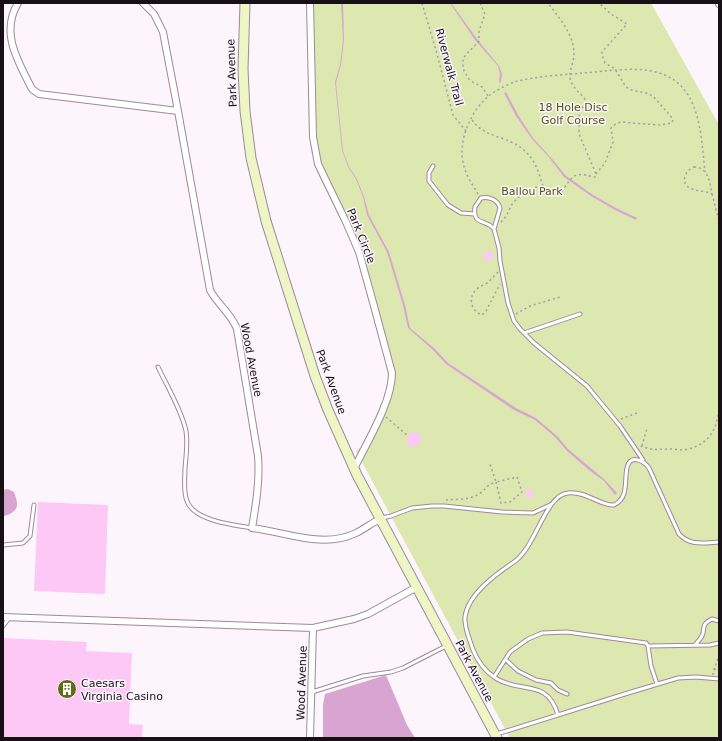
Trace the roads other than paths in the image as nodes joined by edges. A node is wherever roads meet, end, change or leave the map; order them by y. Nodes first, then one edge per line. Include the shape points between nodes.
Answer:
1 (18, 3) edge
2 (143, 3) edge
3 (245, 3) edge
4 (310, 3) edge
5 (178, 110) junction
6 (433, 166) dead end
7 (475, 214) junction
8 (494, 229) junction
9 (580, 314) dead end
10 (524, 333) junction
11 (158, 367) dead end
12 (644, 462) junction
13 (354, 469) junction
14 (34, 505) dead end
15 (550, 505) junction
16 (380, 519) junction
17 (252, 528) junction
18 (719, 542) edge
19 (3, 545) edge
20 (417, 587) junction
21 (6, 618) edge
22 (719, 621) edge
23 (3, 626) edge
24 (313, 628) junction
25 (719, 643) edge
26 (695, 645) junction
27 (448, 646) junction
28 (648, 646) junction
29 (506, 660) junction
30 (494, 677) junction
31 (719, 679) edge
32 (657, 684) junction
33 (312, 692) junction
34 (567, 694) dead end
35 (558, 715) junction
36 (496, 736) edge
37 (310, 738) edge

1 - 5 street via 11,14 8,39 35,92
2 - 5 street, Wood Avenue via 154,14 163,32
3 - 13 main road, Park Avenue via 245,111 258,191 315,376
4 - 13 street, Park Circle via 315,152 318,164 359,252 390,365 392,381 387,401
5 - 17 street, Wood Avenue via 210,290 237,329 258,456 259,485
6 - 7 lane via 428,173 430,181 448,205 461,213
7 - 8 lane via 481,222 491,225
7 - 8 lane via 475,207 481,198 488,197 496,201 500,212
8 - 10 lane via 508,303 514,321
9 - 10 lane
10 - 12 lane via 586,386 616,422
11 - 17 lane via 180,413 186,432 185,496 190,508 199,515
12 - 15 lane via 636,459 629,464 624,494 614,505 604,504 586,495 570,493 558,496
12 - 18 lane via 678,534 695,544
13 - 16 main road, Park Avenue
14 - 19 lane via 30,536 23,543
15 - 16 lane via 533,513 432,506 412,508
15 - 30 lane via 524,554 485,585 467,611 465,625 473,649 483,668
16 - 17 street via 356,533 328,539 292,536
16 - 20 main road, Park Avenue
20 - 24 street via 368,614
20 - 27 main road, Park Avenue
21 - 23 lane
21 - 24 street
22 - 26 lane via 712,619 706,622 703,634
24 - 33 street, Wood Avenue
25 - 26 lane
26 - 28 lane
27 - 33 lane via 403,668 363,676
27 - 36 main road, Park Avenue
28 - 29 lane via 644,642 566,632 542,633 510,652
28 - 32 lane via 650,666
29 - 30 lane
29 - 34 lane via 518,671 536,680 551,683
30 - 35 lane via 505,683 541,691 553,701
31 - 32 lane via 687,677
32 - 35 lane
33 - 37 street, Wood Avenue
35 - 36 lane

